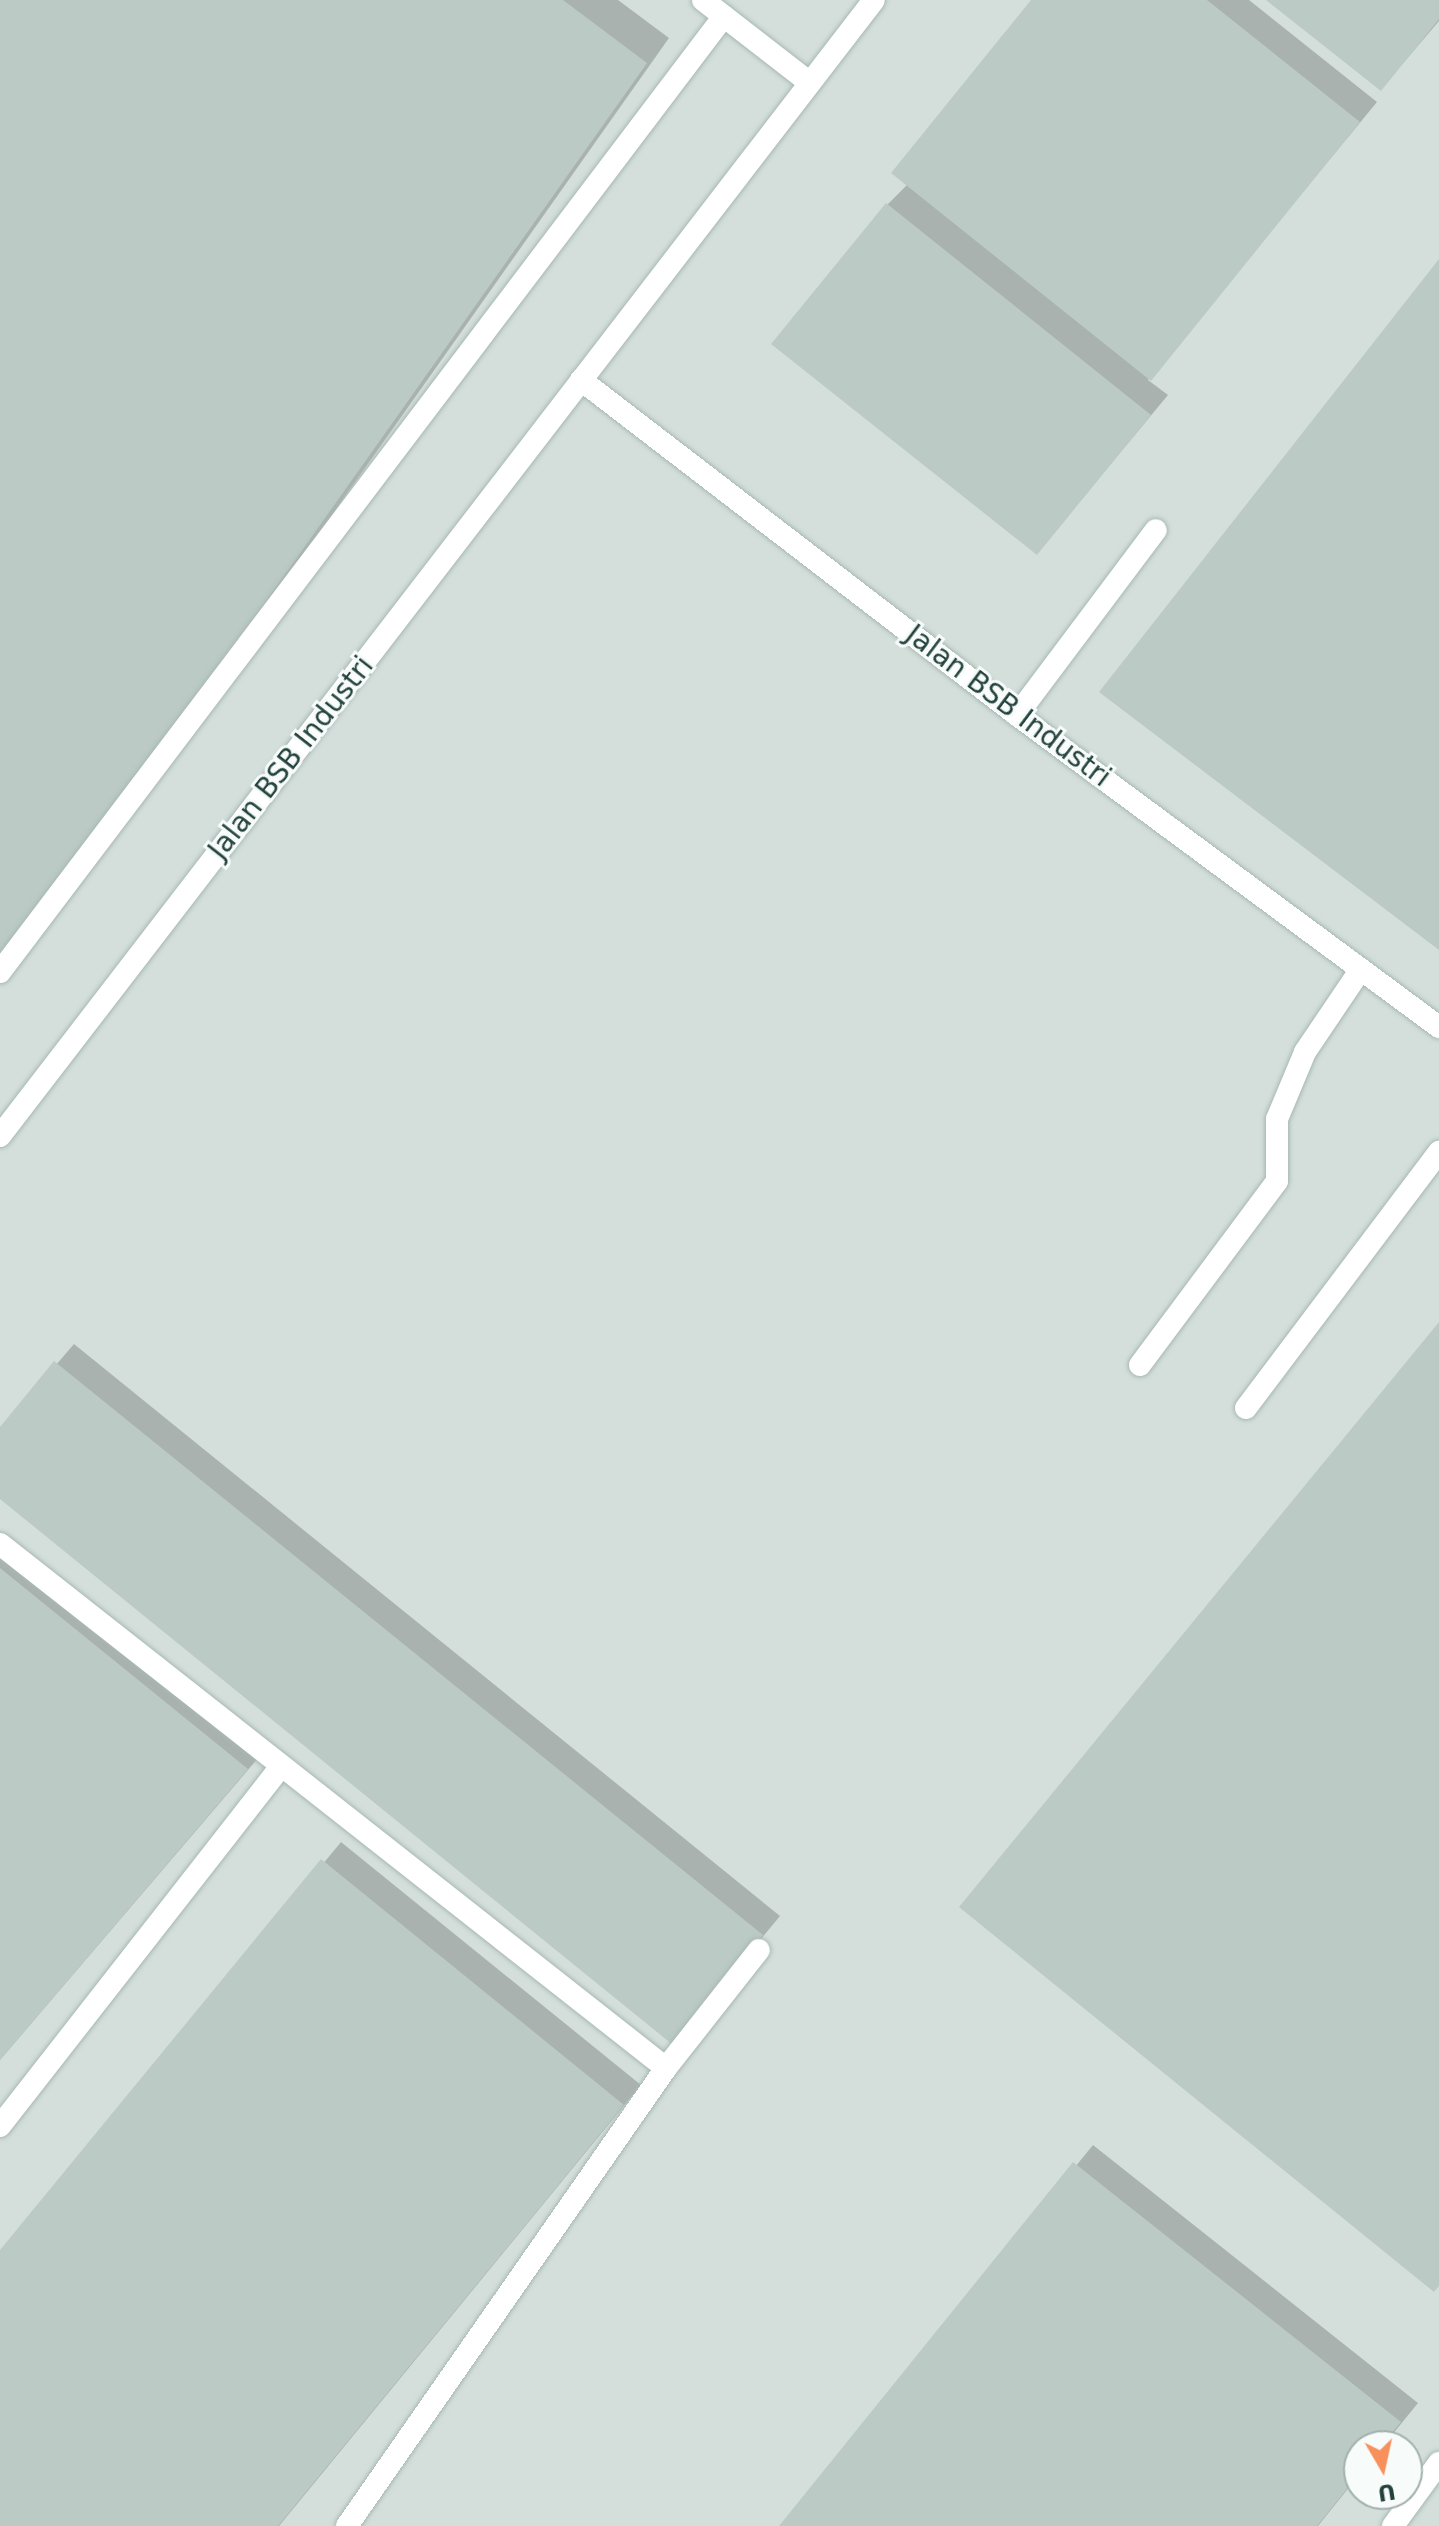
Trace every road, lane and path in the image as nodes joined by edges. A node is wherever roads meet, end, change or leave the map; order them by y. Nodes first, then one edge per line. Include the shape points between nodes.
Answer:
1 (703, 0) edge
2 (874, 0) edge
3 (724, 16) junction
4 (810, 83) junction
5 (581, 380) junction
6 (1156, 530) dead end
7 (1017, 715) junction
8 (1361, 969) junction
9 (0, 972) edge
10 (1439, 1027) edge
11 (0, 1136) edge
12 (1439, 1152) edge
13 (1140, 1365) dead end
14 (1246, 1408) dead end
15 (0, 1544) edge
16 (281, 1766) junction
17 (759, 1950) dead end
18 (666, 2068) junction
19 (0, 2126) edge
20 (1439, 2463) edge
21 (347, 2526) edge
22 (1393, 2526) edge

1 - 3 lane
2 - 4 lane, Jalan BSB Industri
3 - 4 lane
3 - 9 lane
4 - 5 lane, Jalan BSB Industri
5 - 7 lane, Jalan BSB Industri
5 - 11 lane, Jalan BSB Industri
6 - 7 lane
7 - 8 lane, Jalan BSB Industri
8 - 10 lane, Jalan BSB Industri
8 - 13 lane via 1305,1052 1277,1119 1277,1181
12 - 14 lane
15 - 16 lane
16 - 18 lane
16 - 19 lane
17 - 18 lane
18 - 21 lane
20 - 22 lane

